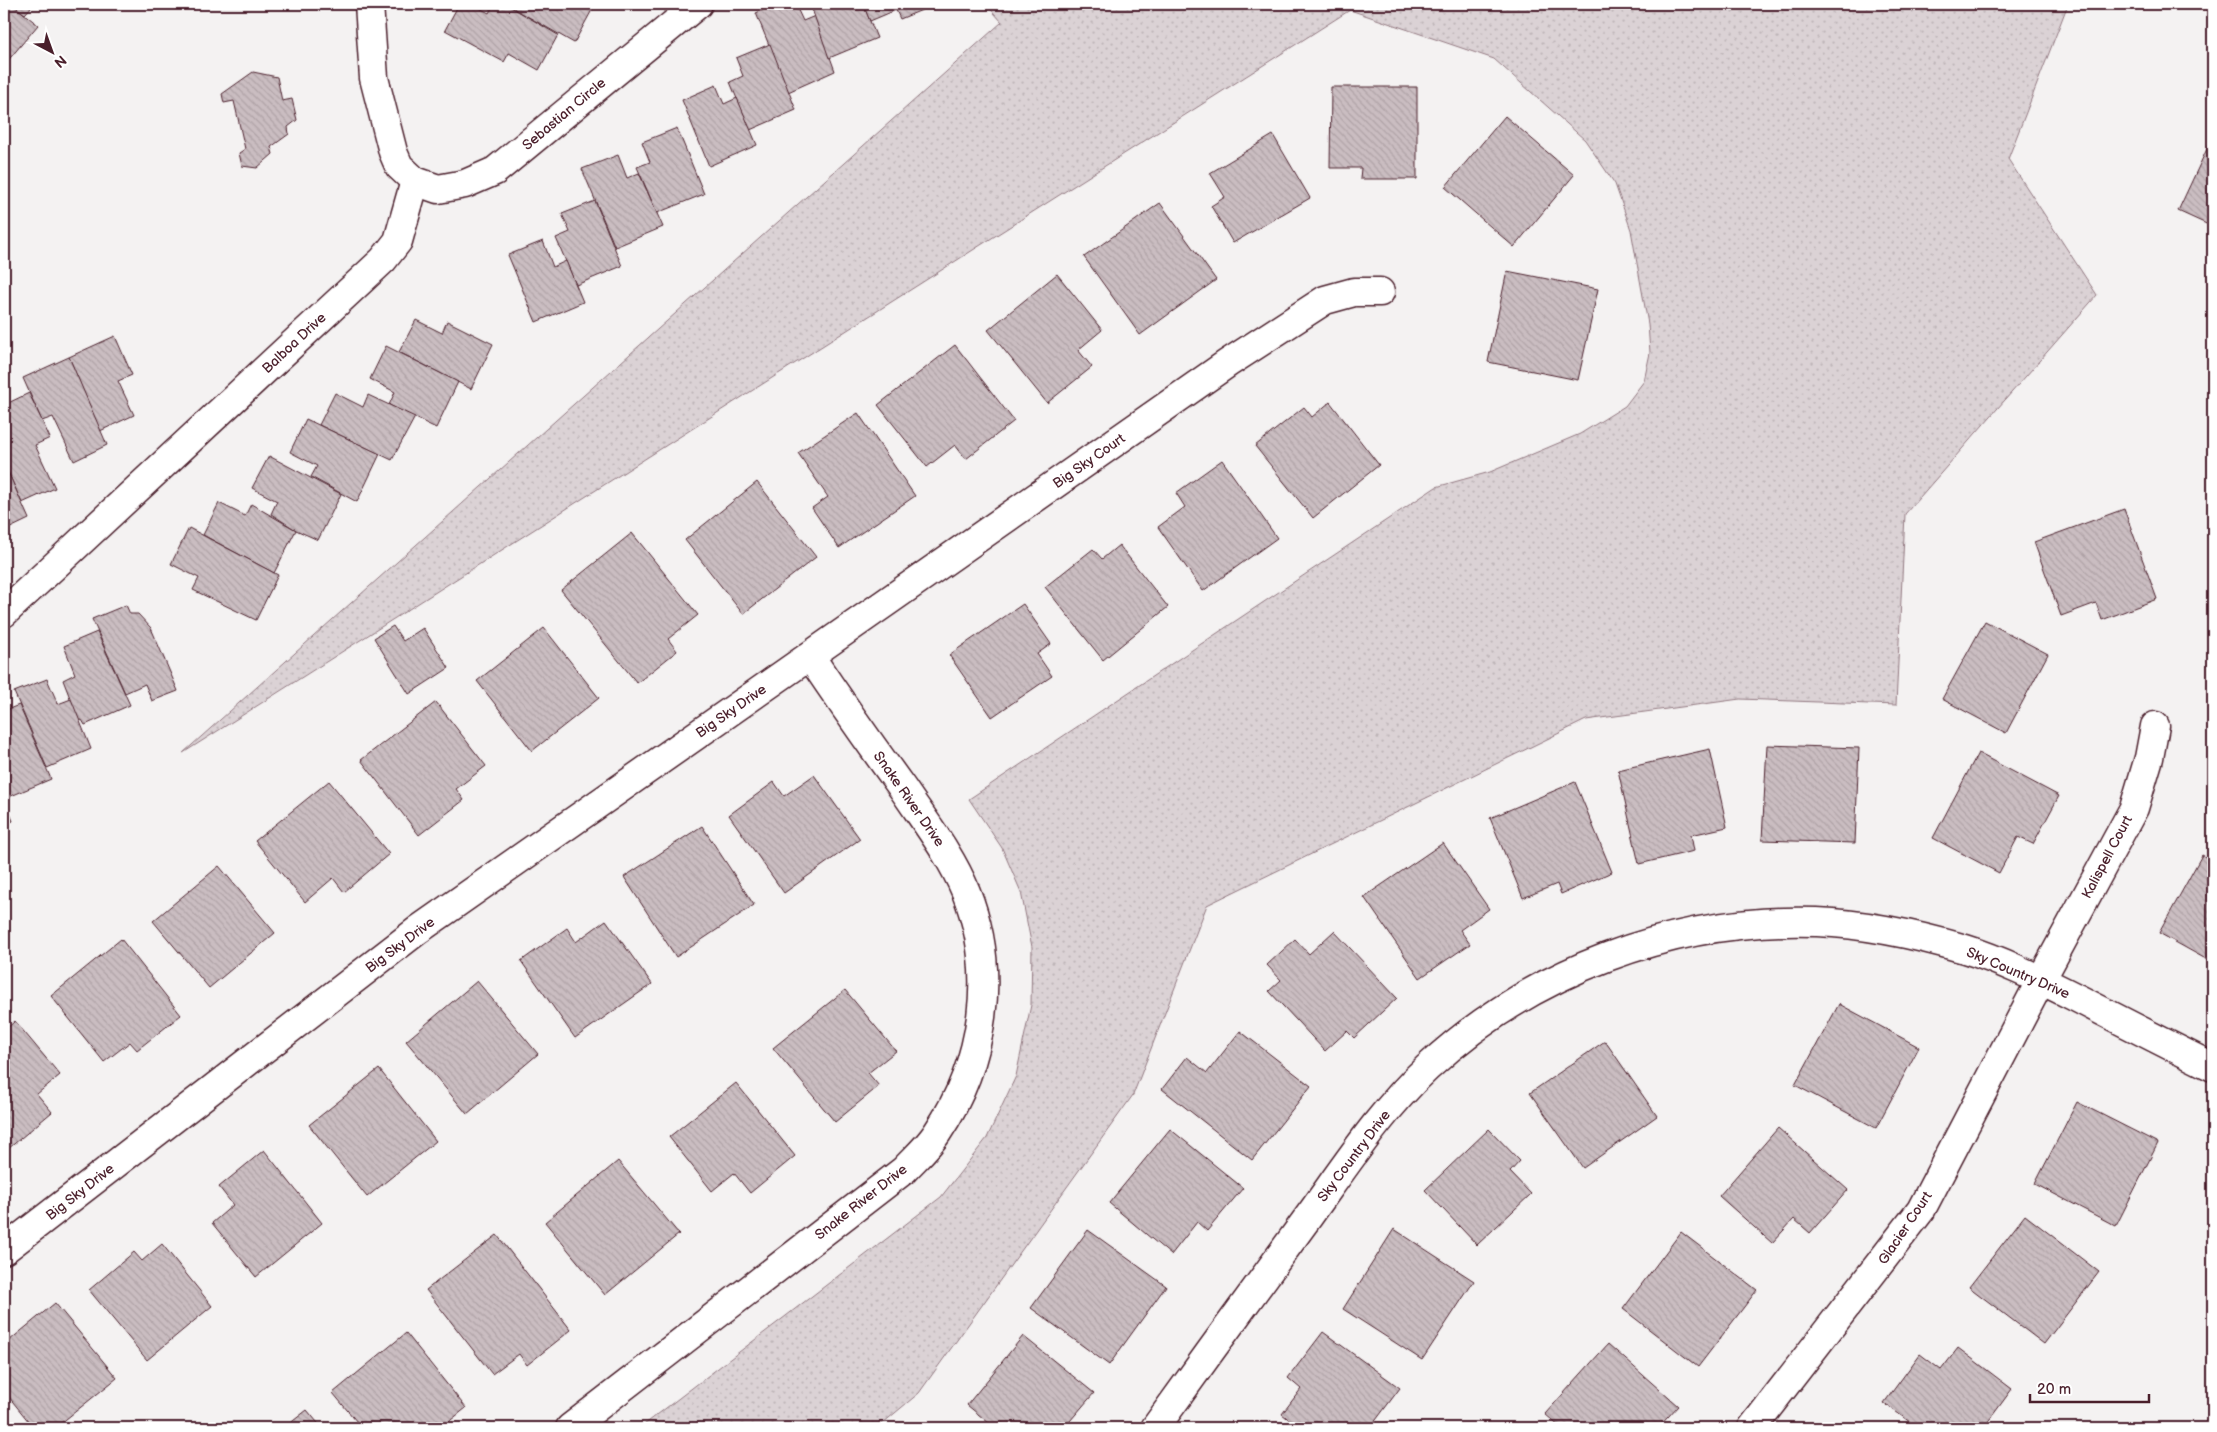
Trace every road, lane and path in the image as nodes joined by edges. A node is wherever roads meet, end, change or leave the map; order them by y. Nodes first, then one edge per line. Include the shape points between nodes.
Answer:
1 (369, 4) edge
2 (698, 4) edge
3 (415, 182) junction
4 (1380, 292) dead end
5 (4, 614) edge
6 (810, 656) junction
7 (2155, 726) dead end
8 (2041, 980) junction
9 (2213, 1067) edge
10 (4, 1250) edge
11 (570, 1428) edge
12 (1155, 1428) edge
13 (1752, 1428) edge

1 - 3 street via 374,78 393,152 399,166
2 - 3 street, Sebastian Circle via 496,171 465,184 438,189
3 - 5 street, Balboa Drive via 398,241 383,260
4 - 6 street, Big Sky Court via 1354,292 1325,300
6 - 10 street, Big Sky Drive via 418,930
6 - 11 street, Snake River Drive via 944,849 966,892 981,943 984,994 977,1047 961,1092 941,1126 904,1170
7 - 8 street, Kalispell Court via 2134,808
8 - 9 street, Sky Country Drive
8 - 12 street, Sky Country Drive via 1968,950 1890,930 1816,922 1738,925 1665,938 1601,959 1536,989 1478,1026 1428,1068 1380,1118
8 - 13 street, Glacier Court via 1921,1210

